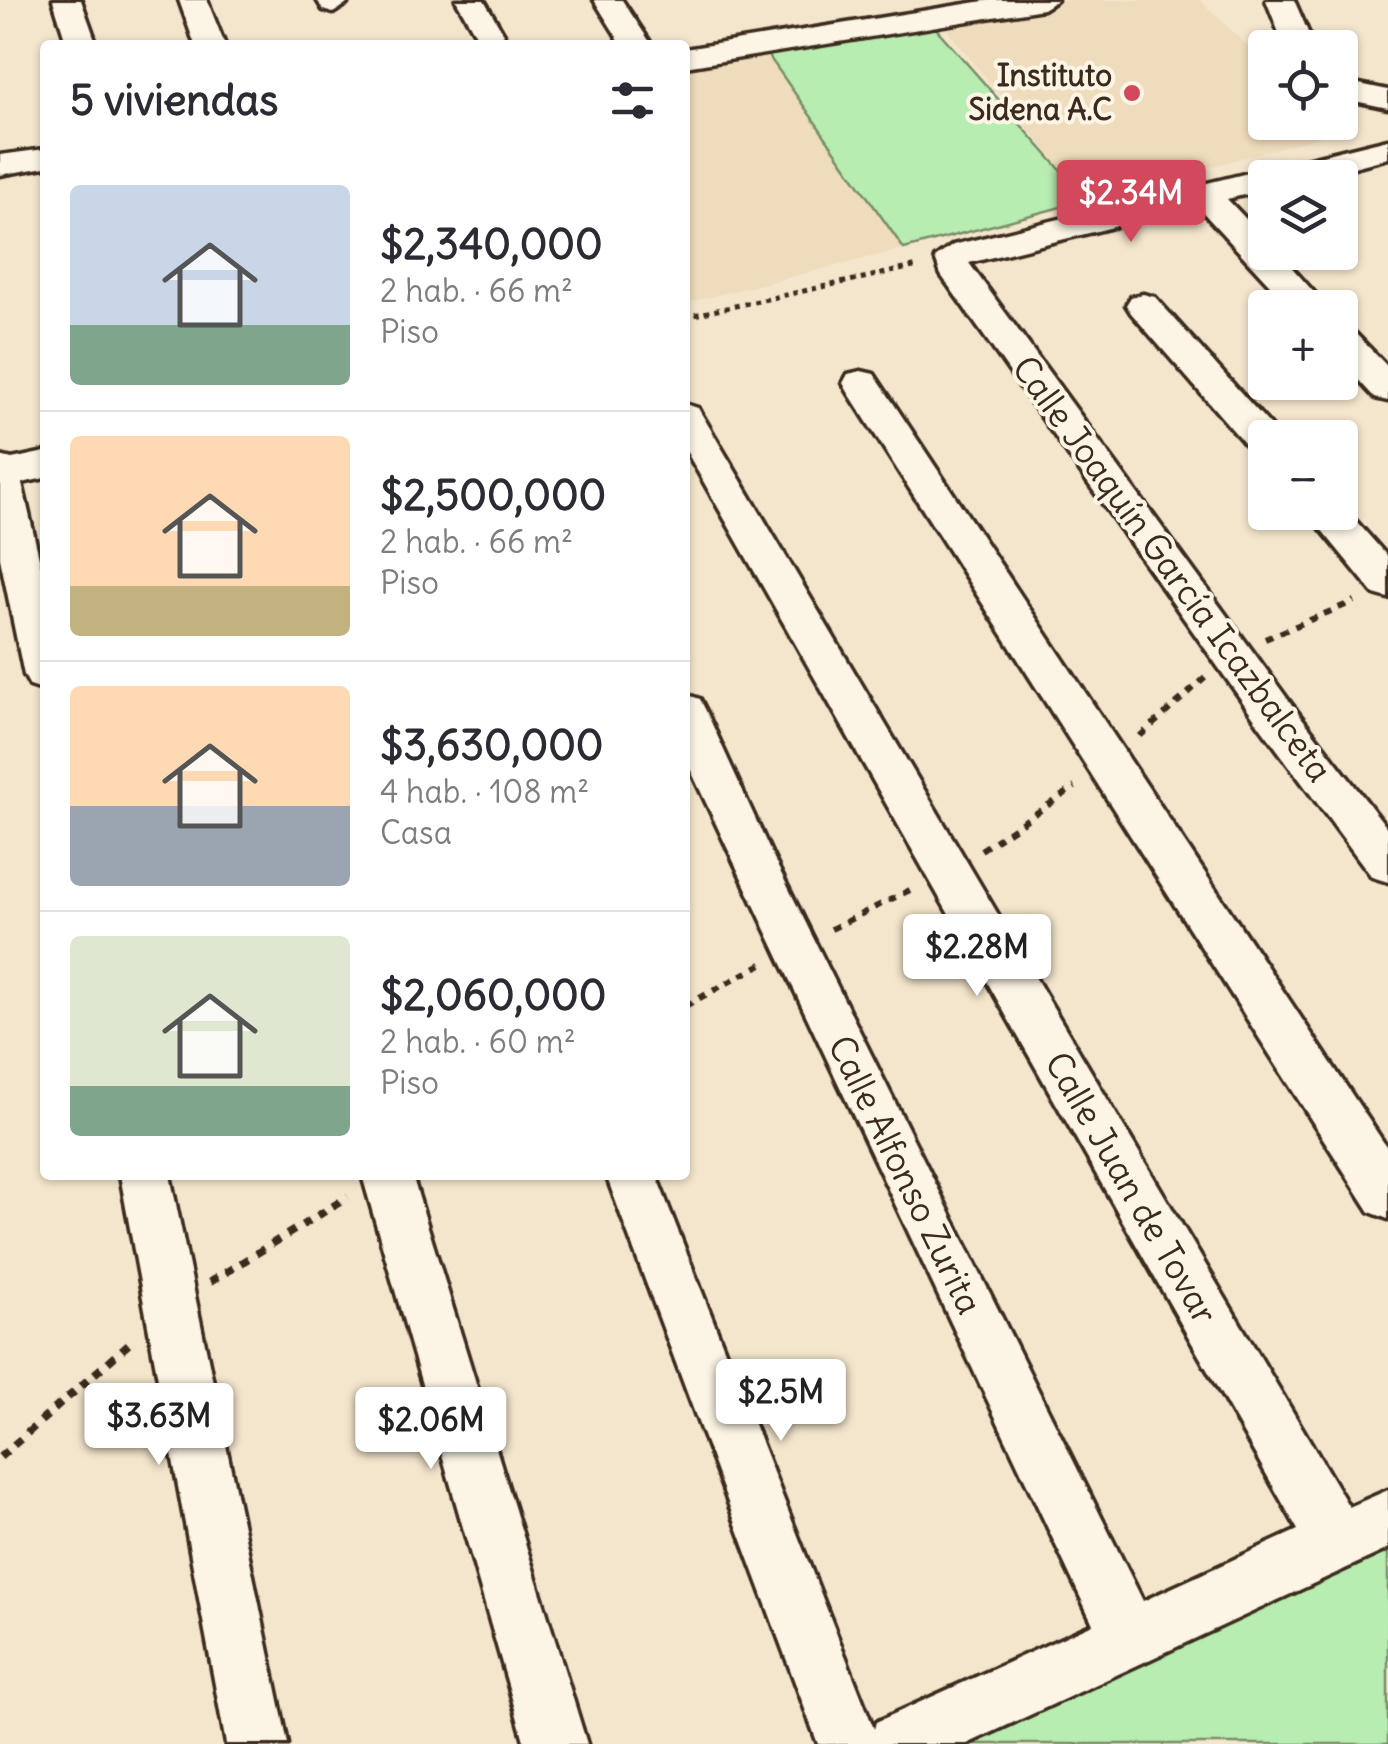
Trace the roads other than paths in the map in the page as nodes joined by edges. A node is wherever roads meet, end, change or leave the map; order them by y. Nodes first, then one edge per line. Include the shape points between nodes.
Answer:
1 (67, 0) edge
2 (193, 0) edge
3 (470, 0) edge
4 (608, 0) edge
5 (1043, 0) edge
6 (1280, 0) edge
7 (1292, 30) edge
8 (489, 34) dead end
9 (80, 40) edge
10 (208, 40) edge
11 (635, 40) edge
12 (690, 57) edge
13 (1358, 93) edge
14 (1388, 99) edge
15 (1388, 148) edge
16 (40, 159) edge
17 (1342, 160) edge
18 (0, 165) edge
19 (1248, 184) edge
20 (1205, 195) junction
21 (1294, 290) edge
22 (1144, 304) dead end
23 (1358, 357) edge
24 (861, 383) dead end
25 (1388, 389) edge
26 (1248, 423) edge
27 (690, 425) edge
28 (40, 465) edge
29 (0, 473) edge
30 (1338, 530) edge
31 (1379, 589) edge
32 (40, 629) edge
33 (690, 722) edge
34 (1388, 863) edge
35 (146, 1180) edge
36 (388, 1180) edge
37 (634, 1180) edge
38 (1388, 1194) edge
39 (1362, 1531) edge
40 (1130, 1637) junction
41 (257, 1744) edge
42 (556, 1744) edge
43 (849, 1744) edge
44 (898, 1744) edge

1 - 9 street
2 - 10 street
3 - 8 street
4 - 11 street
5 - 12 street
6 - 7 street
13 - 14 street
15 - 17 street
16 - 18 street
19 - 20 street
20 - 21 street
20 - 34 street, Calle Joaquín García Icazbalceta via 955,266
22 - 26 street
23 - 25 street
24 - 38 street
27 - 39 street, Calle Juan de Tovar
28 - 29 street
29 - 32 street
30 - 31 street
33 - 40 street, Calle Alfonso Zurita
35 - 41 street
36 - 42 street
37 - 43 street
39 - 40 street
40 - 44 street

